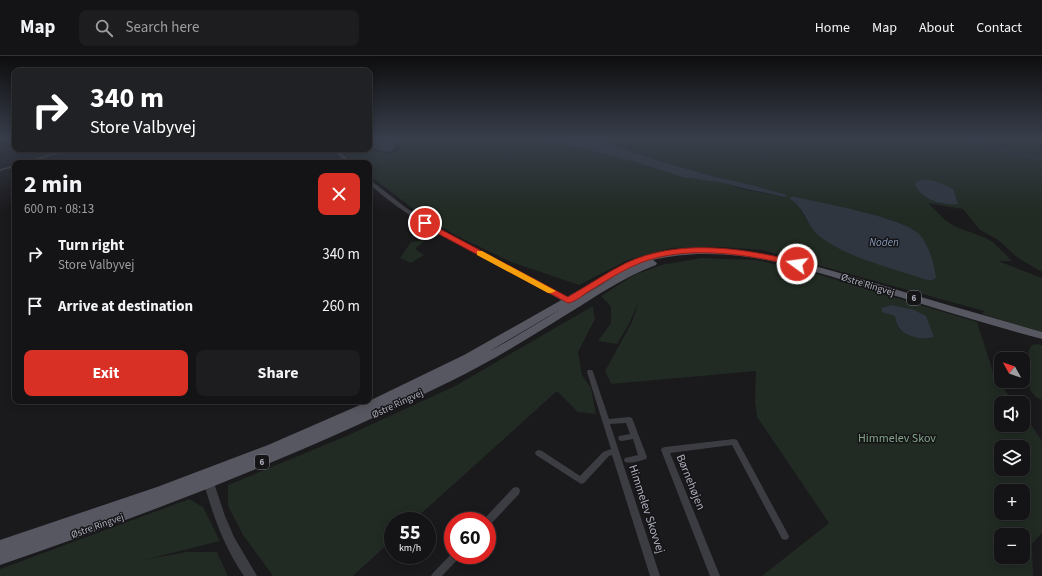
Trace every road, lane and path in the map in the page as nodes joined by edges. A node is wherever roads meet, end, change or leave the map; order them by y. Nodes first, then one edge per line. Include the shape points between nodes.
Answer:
1 (12, 167) edge
2 (0, 170) edge
3 (372, 183) edge
4 (571, 303) junction
5 (1042, 336) edge
6 (590, 372) dead end
7 (606, 422) junction
8 (636, 436) junction
9 (622, 438) dead end
10 (615, 450) junction
11 (539, 453) dead end
12 (628, 460) dead end
13 (208, 479) junction
14 (516, 491) dead end
15 (496, 512) edge
16 (784, 536) dead end
17 (0, 547) edge
18 (0, 558) edge
19 (447, 564) edge
20 (251, 576) edge
21 (436, 576) edge
22 (655, 576) edge
23 (715, 576) edge

1 - 2 street
3 - 4 street via 425,223 546,287
4 - 5 main road, Østre Ringvej / 6 via 646,265 666,259 736,254 786,260
4 - 13 main road, Østre Ringvej / 6 via 514,342 448,378 296,448
6 - 7 street, Himmelev Skovvej
7 - 8 street via 629,420
7 - 10 street, Himmelev Skovvej
8 - 9 street
8 - 12 street via 643,457
10 - 11 street via 606,454 581,481
10 - 22 street, Himmelev Skovvej
13 - 17 main road, Østre Ringvej / 6
13 - 18 main road, Østre Ringvej / 6 via 91,528
13 - 20 street via 225,534
14 - 15 street
16 - 23 street, Børnehøjen via 734,442 666,450
19 - 21 street

